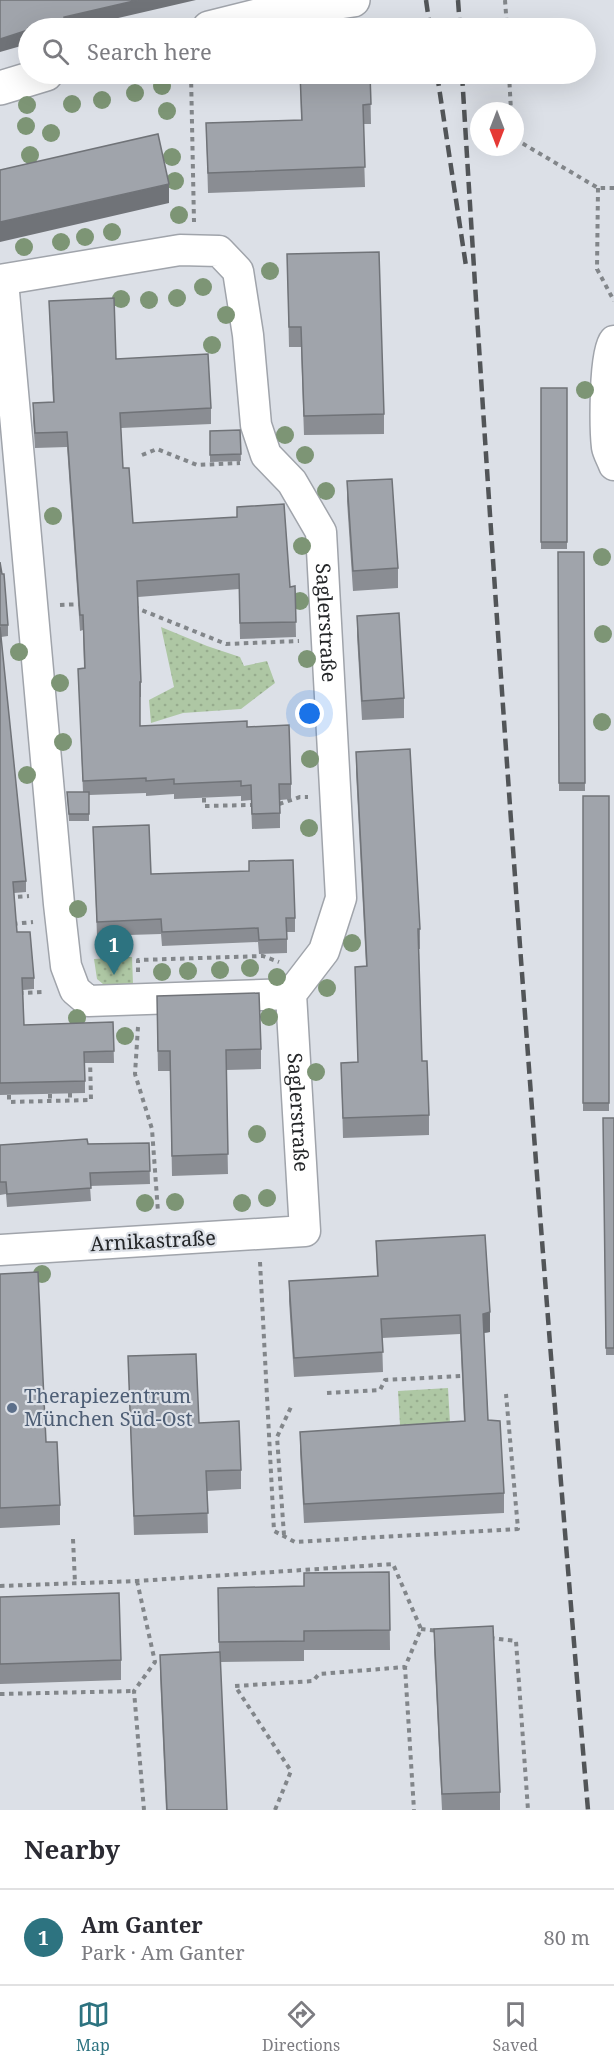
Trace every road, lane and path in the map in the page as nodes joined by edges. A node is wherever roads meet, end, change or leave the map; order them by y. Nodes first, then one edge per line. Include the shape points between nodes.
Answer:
1 (505, 0) edge
2 (338, 1) edge
3 (249, 18) edge
4 (506, 18) edge
5 (18, 83) edge
6 (191, 84) edge
7 (510, 84) edge
8 (0, 88) edge
9 (511, 102) edge
10 (524, 144) edge
11 (598, 188) junction
12 (614, 188) edge
13 (194, 250) junction
14 (2, 280) edge
15 (614, 301) edge
16 (614, 341) edge
17 (141, 455) dead end
18 (266, 455) junction
19 (614, 465) edge
20 (89, 604) edge
21 (32, 605) junction
22 (133, 607) edge
23 (326, 639) junction
24 (300, 797) dead end
25 (204, 798) edge
26 (279, 804) edge
27 (251, 805) edge
28 (138, 960) dead end
29 (75, 990) junction
30 (11, 994) edge
31 (291, 994) junction
32 (138, 1024) dead end
33 (90, 1056) edge
34 (70, 1093) edge
35 (29, 1094) edge
36 (50, 1094) edge
37 (9, 1095) edge
38 (50, 1101) junction
39 (70, 1101) junction
40 (29, 1102) junction
41 (158, 1210) dead end
42 (305, 1231) joint
43 (259, 1234) junction
44 (0, 1250) edge
45 (462, 1376) edge
46 (327, 1393) dead end
47 (506, 1394) dead end
48 (291, 1407) dead end
49 (285, 1535) junction
50 (73, 1539) dead end
51 (137, 1581) junction
52 (75, 1583) junction
53 (0, 1587) edge
54 (421, 1629) junction
55 (442, 1632) edge
56 (484, 1637) edge
57 (405, 1666) junction
58 (134, 1691) junction
59 (0, 1694) edge
60 (144, 1810) edge
61 (275, 1810) edge
62 (414, 1810) edge
63 (528, 1810) edge

1 - 4 path
2 - 3 street
5 - 8 street
6 - 13 path
7 - 9 path
10 - 11 path
11 - 12 path
11 - 15 path via 597,269
13 - 14 street, Saglerstraße
13 - 18 street, Saglerstraße via 219,251 238,271 256,425
14 - 21 street
16 - 19 street via 607,368 607,448
17 - 18 path via 157,449 197,465 243,463
18 - 23 street, Saglerstraße via 292,482 321,532
20 - 21 path
21 - 29 street via 60,920 66,966
22 - 23 path via 226,644
23 - 31 street, Saglerstraße via 341,898 324,951
24 - 26 path
25 - 27 path via 204,806
28 - 31 path via 263,956 291,967
29 - 30 path
29 - 31 street via 88,1001
31 - 42 street, Saglerstraße
32 - 41 path via 135,1074 152,1129
33 - 39 path via 91,1100
34 - 39 path
35 - 40 path
36 - 38 path
37 - 40 path via 9,1102
38 - 39 path
38 - 40 path
42 - 43 street, Arnikastraße
43 - 44 street, Arnikastraße
43 - 49 path via 274,1531
45 - 46 path via 386,1380 380,1390
47 - 49 path via 518,1529 295,1542
48 - 49 path via 277,1437
50 - 52 path
51 - 52 path
51 - 54 path via 393,1564
51 - 58 path via 155,1662
52 - 53 path
54 - 55 path
54 - 57 path
56 - 63 path via 516,1641
57 - 61 path via 319,1674 313,1681 235,1686 291,1771
57 - 62 path
58 - 59 path
58 - 60 path

